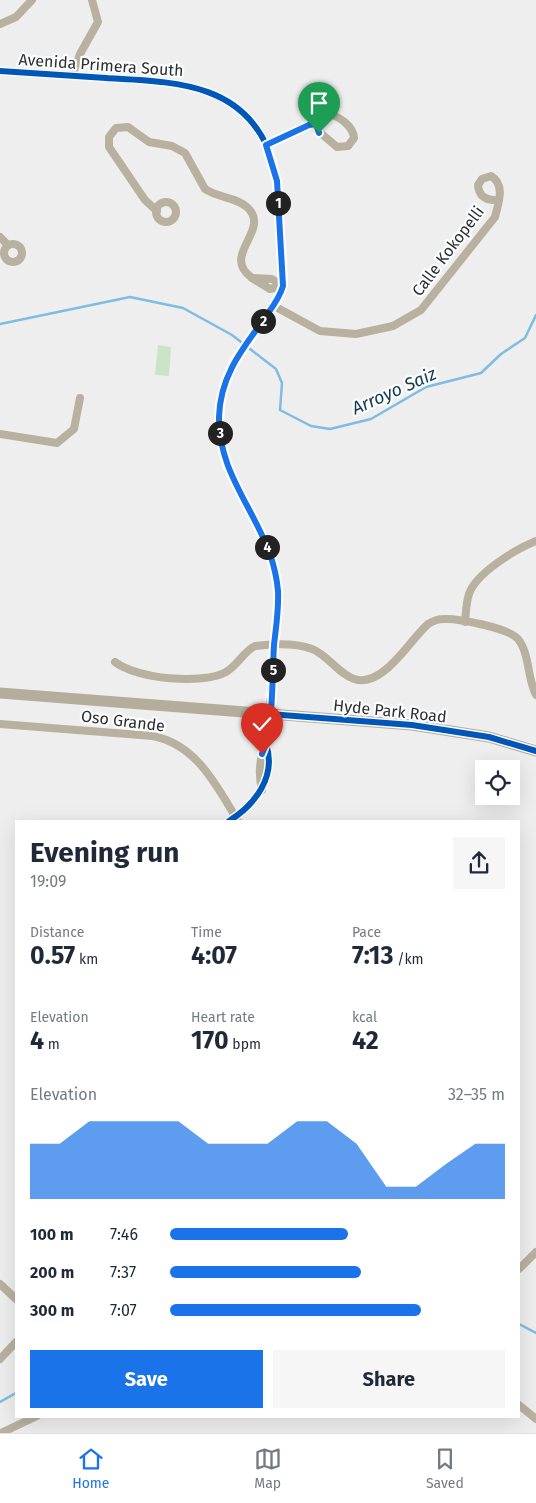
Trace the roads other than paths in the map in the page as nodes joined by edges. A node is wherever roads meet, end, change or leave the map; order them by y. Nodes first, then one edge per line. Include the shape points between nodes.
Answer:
1 (32, 0) edge
2 (92, 0) edge
3 (0, 24) edge
4 (0, 71) edge
5 (72, 76) junction
6 (316, 124) junction
7 (266, 145) junction
8 (499, 200) dead end
9 (157, 211) dead end
10 (0, 237) edge
11 (8, 245) dead end
12 (283, 286) junction
13 (274, 306) junction
14 (80, 398) dead end
15 (0, 434) edge
16 (536, 541) edge
17 (465, 622) junction
18 (274, 646) junction
19 (115, 662) dead end
20 (0, 693) edge
21 (536, 695) edge
22 (269, 714) junction
23 (0, 724) edge
24 (536, 751) edge
25 (234, 820) edge
26 (536, 1252) edge
27 (520, 1268) edge
28 (0, 1284) edge
29 (15, 1298) edge
30 (15, 1343) edge
31 (0, 1359) edge
32 (520, 1405) edge
33 (33, 1418) edge
34 (536, 1419) edge
35 (1, 1433) edge

1 - 3 street via 16,17
2 - 5 street via 98,22
4 - 5 street, Avenida Primera South
5 - 7 street, Avenida Primera South via 169,82 205,90 245,115
6 - 6 street via 319,133 337,147 344,148 353,141 352,130 337,117 325,115
6 - 7 street
7 - 12 street, Avenida Primera South via 277,181
8 - 13 street, Calle Kokopelli via 495,217 421,310 393,326 356,334 320,331
9 - 12 street via 145,200 109,147 109,137 116,128 128,126 149,142 182,150 205,189 247,207 253,215 254,228 243,249 243,270 252,278 272,279
10 - 11 street
12 - 13 street, Avenida Primera South
13 - 18 street, Avenida Primera South via 237,355 221,401 221,444 230,473 275,570 278,592
14 - 15 street via 74,429 57,443
16 - 17 street via 508,554 475,584 469,594
17 - 18 street via 447,619 432,622 384,671 367,678 353,678 340,672 311,648
17 - 21 street via 516,637
18 - 19 street via 252,647 229,670 200,679 136,673
18 - 22 street, Avenida Primera South
20 - 22 main road, Hyde Park Road
22 - 24 main road, Hyde Park Road via 412,725 489,737
22 - 25 street, Avenida Primera South via 266,744 260,757 262,790 251,806
23 - 25 street, Oso Grande via 153,736 168,740 189,752 203,766
26 - 27 street
28 - 29 street
30 - 31 street
32 - 34 street
33 - 35 street

